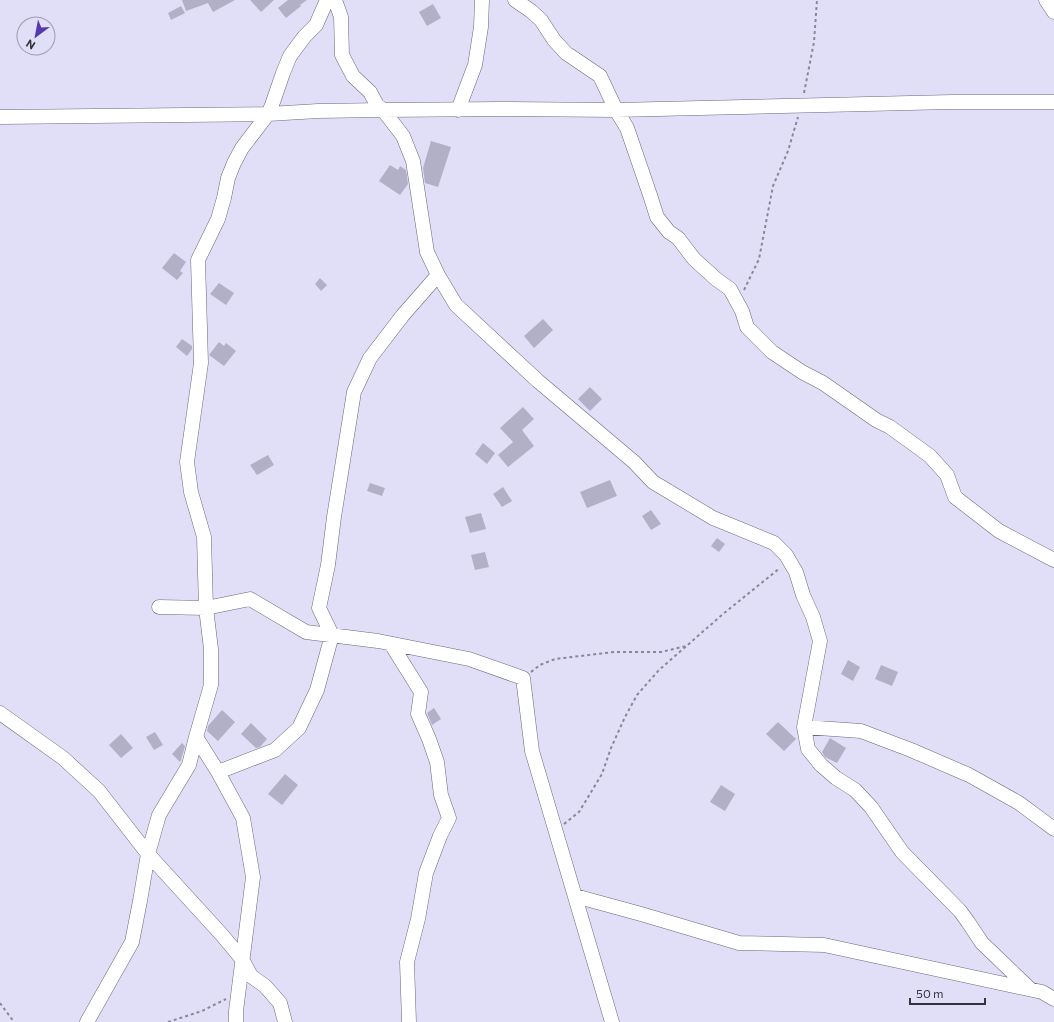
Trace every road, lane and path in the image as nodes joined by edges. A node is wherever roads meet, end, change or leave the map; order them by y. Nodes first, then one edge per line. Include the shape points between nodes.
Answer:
1 (327, 0) edge
2 (335, 0) edge
3 (482, 0) edge
4 (515, 0) edge
5 (817, 0) edge
6 (1046, 0) edge
7 (1054, 12) edge
8 (1054, 102) edge
9 (801, 105) junction
10 (383, 110) junction
11 (458, 110) junction
12 (616, 110) junction
13 (268, 114) junction
14 (0, 117) edge
15 (438, 275) junction
16 (738, 303) junction
17 (789, 560) junction
18 (1054, 560) edge
19 (159, 607) dead end
20 (206, 608) junction
21 (332, 635) junction
22 (391, 644) junction
23 (687, 646) junction
24 (523, 678) junction
25 (0, 713) edge
26 (804, 727) junction
27 (196, 737) junction
28 (218, 772) junction
29 (1054, 829) edge
30 (556, 831) junction
31 (148, 854) junction
32 (575, 896) junction
33 (242, 959) junction
34 (1030, 990) junction
35 (238, 994) junction
36 (1054, 999) edge
37 (0, 1003) edge
38 (14, 1022) edge
39 (87, 1022) edge
40 (168, 1022) edge
41 (236, 1022) edge
42 (285, 1022) edge
43 (409, 1022) edge
44 (612, 1022) edge

1 - 13 street via 316,25 290,56
2 - 10 street via 341,17 342,55 353,76 370,92
3 - 11 street via 475,65
4 - 12 street via 541,20 566,53 600,76
5 - 9 path via 814,42
6 - 7 street
8 - 9 street
9 - 12 street
9 - 16 path via 788,151 773,186 759,259
10 - 11 street
10 - 13 street
10 - 15 street via 403,136 413,160 427,252
11 - 12 street
12 - 16 street via 627,128 657,217 694,259 716,280 730,289
13 - 14 street
13 - 20 street via 234,163 218,219 198,260 201,363 187,462 191,492 204,537
15 - 17 street via 456,306 654,482 713,518 774,543
15 - 21 street via 370,358 354,392 328,565 319,608
16 - 18 street via 746,327 772,352 890,427 930,456 947,475 955,497 999,531
17 - 23 path
17 - 26 street via 796,572 820,641
19 - 20 street
20 - 21 street via 250,599 306,632
20 - 27 street via 211,649 211,685
21 - 22 street
21 - 28 street via 317,690 299,728 275,750
22 - 24 street via 469,659
22 - 43 street via 421,692 418,714 437,762 440,796 449,818 426,873 407,962
23 - 24 path via 661,652 614,652 555,659 540,664
23 - 30 path via 659,670 637,696 611,748 602,774 579,812
24 - 30 street via 532,751
25 - 31 street via 62,758 100,791
26 - 29 street via 861,731 912,750 969,775 1020,803
26 - 34 street via 808,749 821,765 855,790 902,852 960,912 982,943
27 - 28 street
27 - 31 street via 189,765 159,815
28 - 33 street via 244,818 253,877
30 - 32 street
31 - 33 street
31 - 39 street via 132,942
32 - 34 street via 739,943 824,945
32 - 44 street
33 - 35 street
33 - 42 street via 251,976 265,986 280,1003
34 - 36 street via 1042,992
35 - 40 path via 202,1011
35 - 41 street
37 - 38 path

